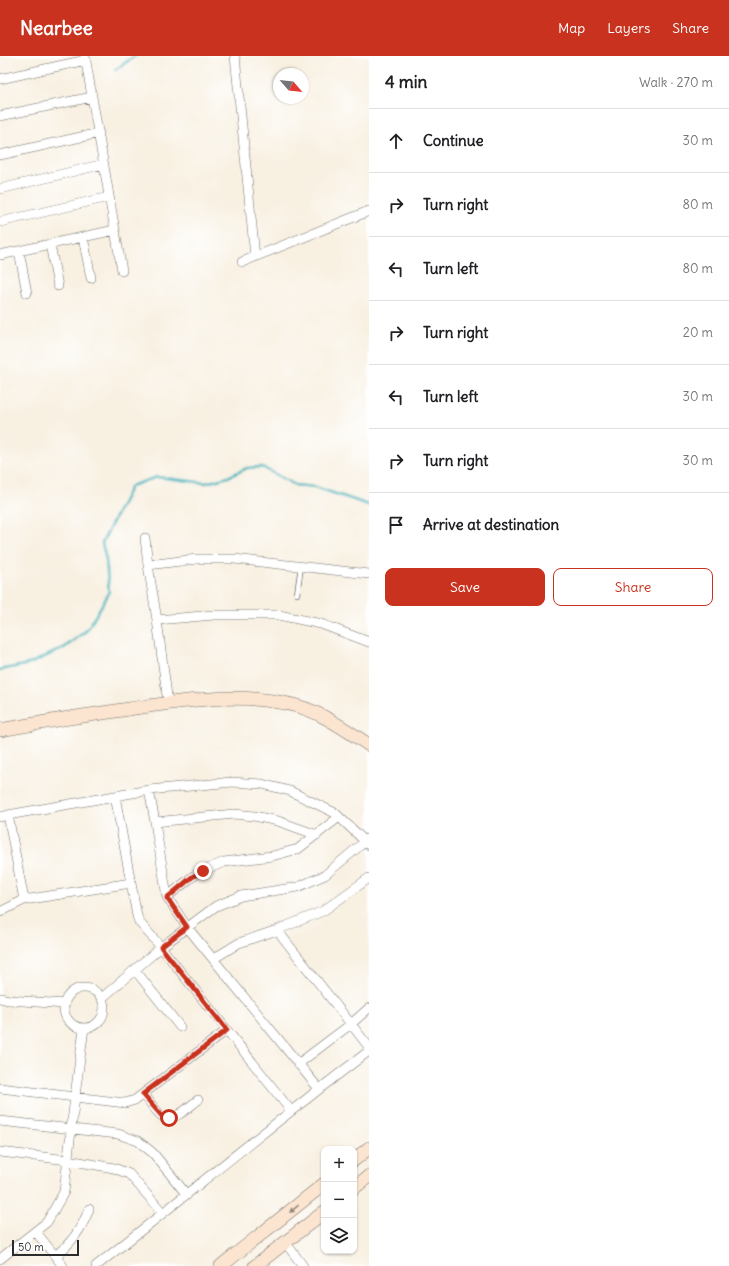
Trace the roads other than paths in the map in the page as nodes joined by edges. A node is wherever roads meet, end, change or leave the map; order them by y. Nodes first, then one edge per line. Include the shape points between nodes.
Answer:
1 (235, 56) edge
2 (86, 58) edge
3 (0, 79) edge
4 (92, 97) junction
5 (0, 116) edge
6 (98, 133) junction
7 (0, 155) edge
8 (104, 164) junction
9 (0, 189) edge
10 (109, 196) junction
11 (369, 211) edge
12 (0, 222) edge
13 (115, 230) junction
14 (83, 237) junction
15 (50, 244) junction
16 (19, 251) junction
17 (0, 255) edge
18 (255, 257) junction
19 (242, 262) dead end
20 (122, 271) dead end
21 (91, 278) dead end
22 (58, 286) dead end
23 (27, 292) dead end
24 (145, 538) dead end
25 (148, 564) junction
26 (301, 566) junction
27 (369, 574) edge
28 (297, 594) dead end
29 (157, 620) junction
30 (369, 642) edge
31 (168, 703) junction
32 (0, 730) edge
33 (369, 745) edge
34 (149, 790) junction
35 (115, 796) junction
36 (4, 816) edge
37 (339, 817) junction
38 (155, 822) junction
39 (317, 835) junction
40 (368, 842) edge
41 (367, 883) edge
42 (131, 884) junction
43 (167, 898) junction
44 (24, 900) junction
45 (0, 912) edge
46 (187, 927) junction
47 (277, 930) junction
48 (161, 947) junction
49 (213, 959) junction
50 (135, 970) junction
51 (0, 998) edge
52 (102, 998) junction
53 (65, 1004) junction
54 (369, 1008) edge
55 (351, 1024) junction
56 (180, 1027) dead end
57 (84, 1028) junction
58 (227, 1030) junction
59 (369, 1047) edge
60 (369, 1051) edge
61 (298, 1064) junction
62 (0, 1088) edge
63 (319, 1089) junction
64 (143, 1094) junction
65 (75, 1096) junction
66 (198, 1100) dead end
67 (291, 1111) junction
68 (0, 1121) edge
69 (71, 1128) junction
70 (369, 1148) edge
71 (0, 1152) edge
72 (357, 1158) edge
73 (68, 1160) junction
74 (369, 1176) edge
75 (321, 1186) edge
76 (357, 1186) edge
77 (187, 1195) junction
78 (89, 1209) dead end
79 (163, 1214) junction
80 (321, 1214) edge
81 (36, 1232) junction
82 (285, 1242) junction
83 (1, 1255) edge
84 (55, 1256) junction
85 (63, 1266) edge
86 (96, 1266) edge
87 (221, 1266) edge
88 (255, 1266) edge
89 (303, 1266) edge

1 - 18 street
2 - 3 street
2 - 4 street
4 - 5 street
4 - 6 street
6 - 7 street
6 - 8 street
8 - 9 street
8 - 10 street
10 - 12 street
10 - 13 street
11 - 18 street
13 - 14 street
13 - 20 street
14 - 15 street
14 - 21 street
15 - 16 street
15 - 22 street
16 - 17 street
16 - 23 street
18 - 19 street
24 - 25 street
25 - 26 street via 197,559 234,559
25 - 29 street
26 - 27 street
26 - 28 lane
29 - 30 street via 214,615 279,615 321,624
29 - 31 street
31 - 32 street
31 - 33 street via 222,697 265,700 298,706 326,718
34 - 35 street
34 - 37 street via 232,782 262,784 290,791
34 - 38 street
35 - 36 street
35 - 42 street
36 - 44 street
37 - 39 street
37 - 40 street
38 - 39 street via 234,814 278,821
38 - 43 street
39 - 43 street via 298,848 272,856 224,862 192,877
40 - 46 street via 325,875 298,887 235,898 216,906
41 - 47 street via 323,911
42 - 44 street
42 - 48 street via 136,916
43 - 46 street
44 - 45 street
46 - 48 street
46 - 49 street
47 - 49 street via 239,943
47 - 55 street
48 - 50 street
48 - 58 street
49 - 61 street
50 - 52 street
50 - 56 street
51 - 53 street
52 - 53 street via 91,989 78,989 72,992
52 - 57 street via 103,1015 96,1025
53 - 57 street via 64,1010 68,1021
54 - 55 street
55 - 59 street
55 - 61 street
57 - 65 street
58 - 64 street
58 - 67 street
60 - 63 street
61 - 63 street
62 - 65 street
63 - 67 street
64 - 65 street via 124,1103
64 - 66 street via 162,1116 169,1118
65 - 69 street
67 - 77 street
68 - 69 street
69 - 73 street
69 - 77 street via 118,1134 138,1141 153,1153
70 - 72 street
71 - 73 street
73 - 79 street via 114,1168 129,1174
73 - 81 street via 64,1192 47,1222
74 - 76 street
75 -> 87 street
77 - 79 street
78 - 84 street via 77,1234 68,1246
79 - 86 street
80 - 82 street
81 - 83 street
81 - 84 street
82 - 88 street
82 - 89 street
84 - 85 street

